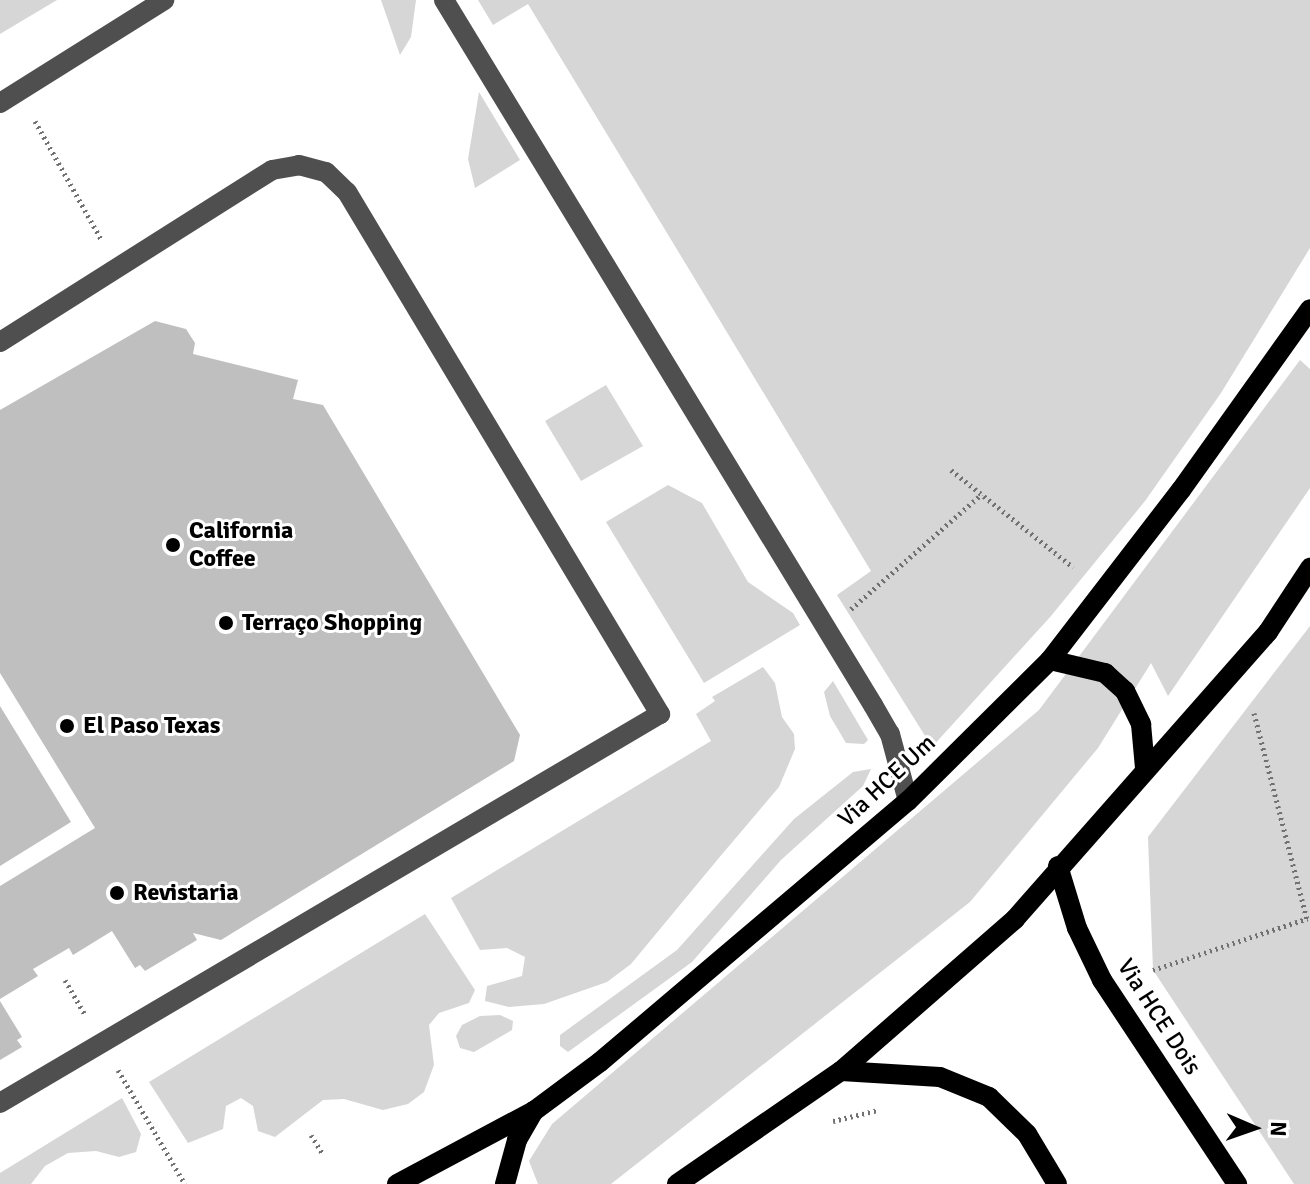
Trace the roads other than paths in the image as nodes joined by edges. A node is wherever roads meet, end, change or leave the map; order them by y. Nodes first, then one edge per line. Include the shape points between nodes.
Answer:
1 (164, 0) edge
2 (444, 0) edge
3 (0, 103) edge
4 (1310, 309) edge
5 (0, 342) edge
6 (1310, 568) edge
7 (1050, 660) junction
8 (1145, 768) junction
9 (908, 801) junction
10 (1058, 866) junction
11 (841, 1071) junction
12 (0, 1103) edge
13 (534, 1111) junction
14 (397, 1184) edge
15 (505, 1184) edge
16 (677, 1184) edge
17 (1057, 1184) edge
18 (1237, 1184) edge

1 - 3 lane
2 - 9 lane via 890,734
4 - 7 main road, Via HCE Um via 1181,490
5 - 12 lane via 272,170 299,165 326,172 347,192 660,714
6 - 8 main road via 1268,632
7 - 8 main road via 1105,673 1125,691 1141,724
7 - 9 main road, Via HCE Um
8 - 10 main road
9 - 13 main road, Via HCE Um via 600,1062
10 - 11 main road via 1015,919
10 - 18 main road, Via HCE Dois via 1077,928 1102,980
11 - 16 main road
11 - 17 main road via 940,1077 989,1097 1027,1134
13 - 14 main road, Via HCE Um
13 - 15 main road via 517,1140

